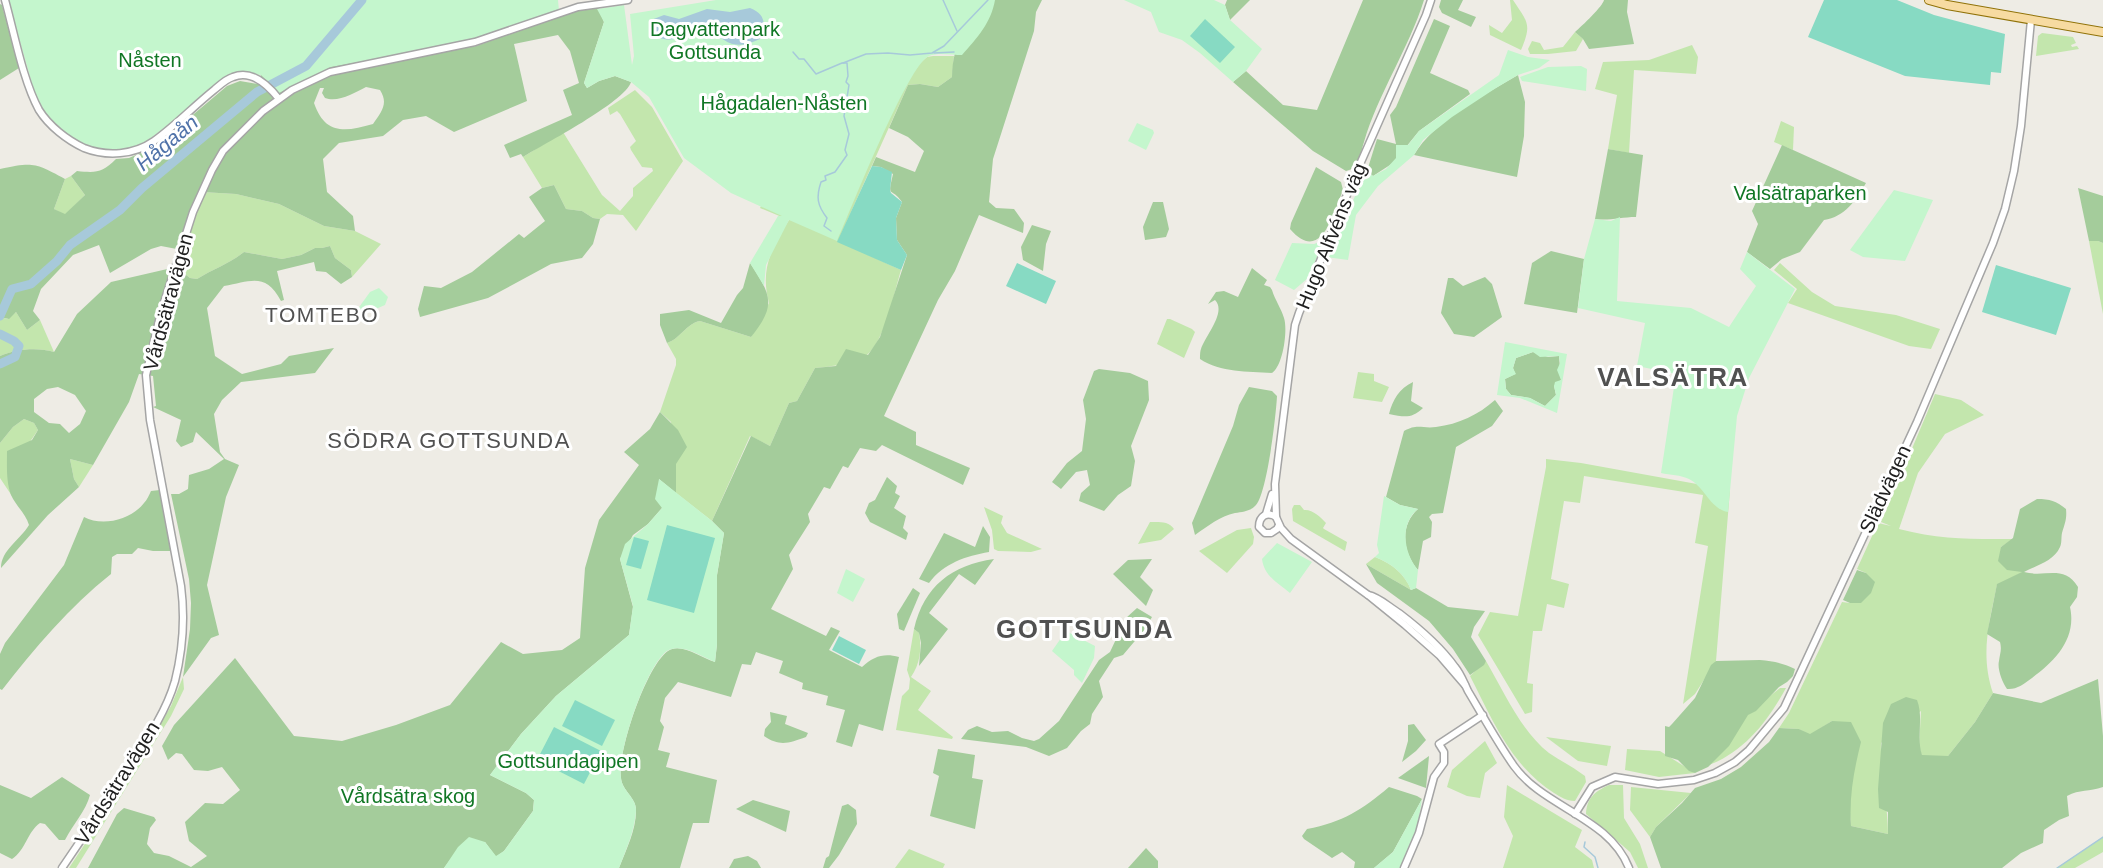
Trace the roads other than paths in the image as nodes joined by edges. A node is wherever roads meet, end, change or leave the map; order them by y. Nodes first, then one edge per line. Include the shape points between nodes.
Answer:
1 (5, 0) edge
2 (628, 0) edge
3 (1431, 0) edge
4 (1929, 0) edge
5 (2031, 20) junction
6 (2103, 32) edge
7 (279, 99) junction
8 (1275, 484) junction
9 (1266, 514) junction
10 (1276, 517) junction
11 (1279, 525) junction
12 (1275, 532) junction
13 (1291, 539) junction
14 (1483, 715) junction
15 (1575, 814) junction
16 (62, 868) edge
17 (1404, 868) edge
18 (1629, 868) edge

1 - 7 street via 40,112 67,138 89,150 115,154 141,148 233,77 263,81
2 - 7 street, Vårdsätravägen via 578,7 460,46 340,69 306,82
3 - 8 street, Hugo Alfvéns väg via 1295,325
4 - 5 main road
5 - 6 main road
5 - 15 street, Slädvägen via 2014,171 1994,243 1917,422 1784,708 1749,750 1715,773 1676,783 1615,777 1592,787
7 - 16 street, Vårdsätravägen via 238,135 212,170 193,212 147,365 150,420 182,586 183,635 175,681 144,744
8 - 9 street, Hugo Alfvéns väg
8 - 10 street, Hugo Alfvéns väg
9 - 10 street
9 - 12 street via 1259,521 1260,529 1267,534
10 - 11 street
11 - 12 street
11 - 13 street
12 - 13 street
13 - 14 street via 1433,649 1465,685
14 - 15 street via 1522,776
14 - 17 street via 1439,744 1444,762 1434,777 1419,833
15 - 18 street via 1600,831 1619,850

